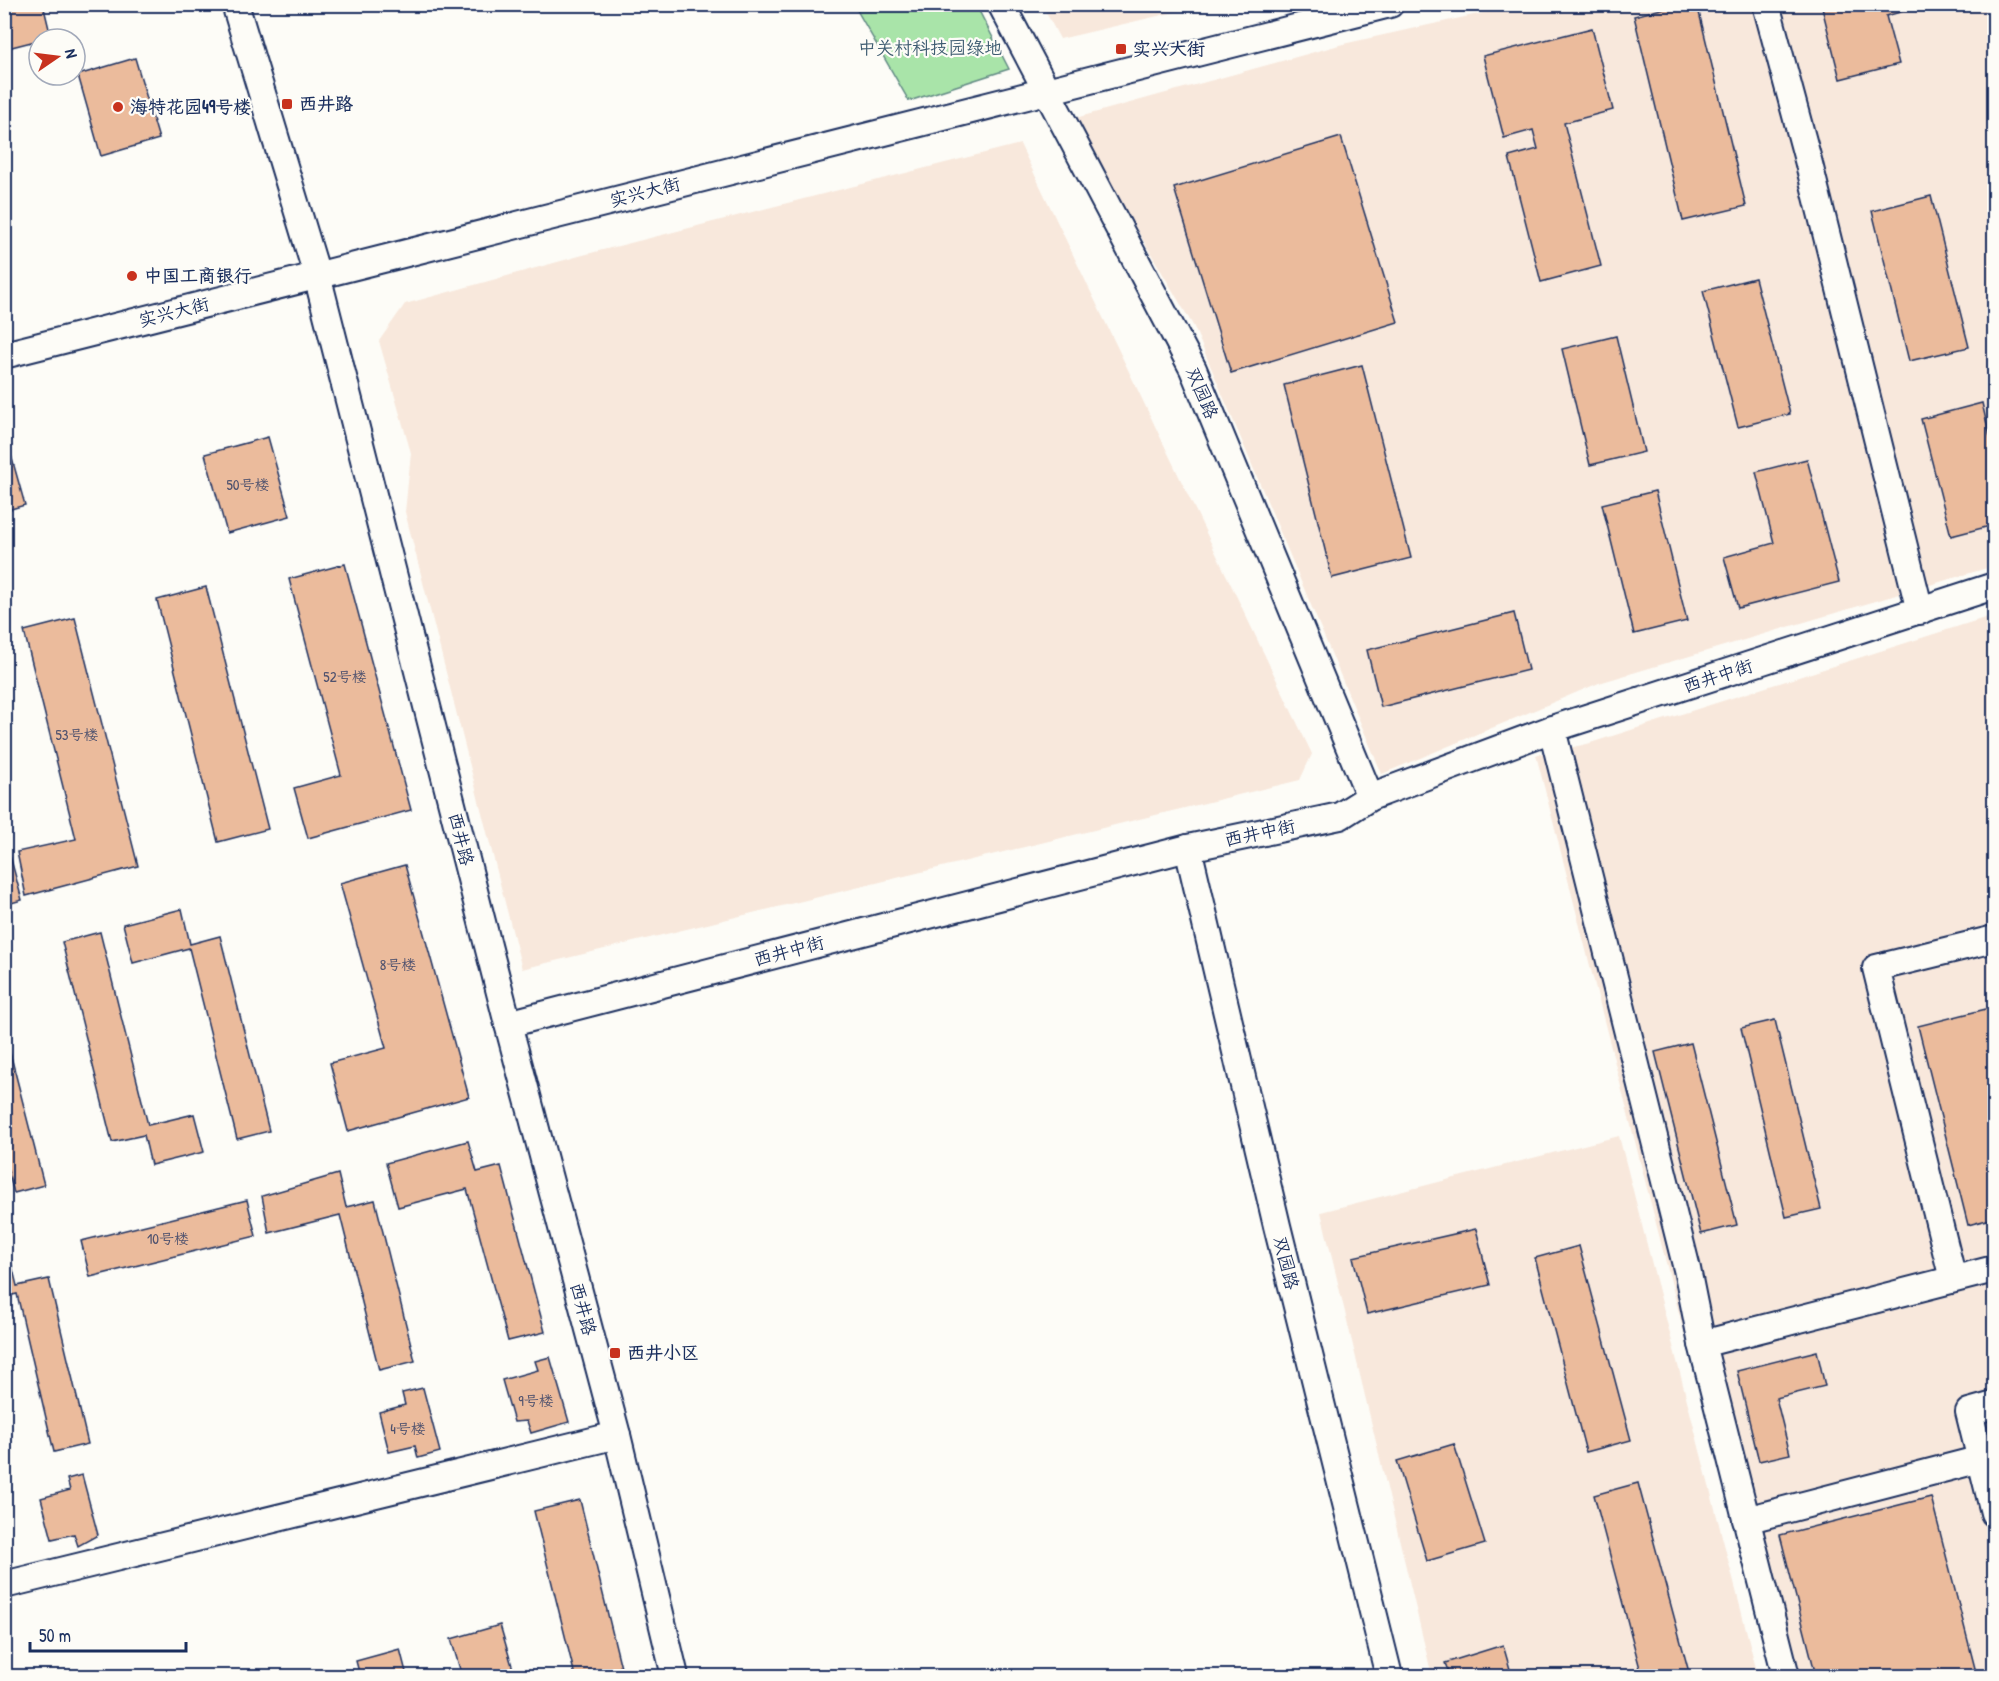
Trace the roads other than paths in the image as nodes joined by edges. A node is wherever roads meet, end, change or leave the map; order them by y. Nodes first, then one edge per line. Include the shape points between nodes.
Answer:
1 (235, 4) edge
2 (1001, 4) edge
3 (1390, 4) edge
4 (1766, 4) edge
5 (1046, 91) junction
6 (317, 275) junction
7 (4, 355) edge
8 (1995, 586) edge
9 (1920, 611) junction
10 (1552, 729) junction
11 (1370, 797) junction
12 (1188, 848) junction
13 (1995, 939) edge
14 (508, 1024) junction
15 (1995, 1269) edge
16 (1953, 1279) junction
17 (1702, 1344) junction
18 (1995, 1405) edge
19 (617, 1435) junction
20 (1981, 1459) junction
21 (1995, 1513) edge
22 (1746, 1520) junction
23 (4, 1585) edge
24 (675, 1677) edge
25 (1389, 1677) edge
26 (1786, 1677) edge

1 - 6 street, 西井路
2 - 5 street, 双园路
3 - 5 street, 实兴大街
4 - 9 street
5 - 6 street, 实兴大街
5 - 11 street, 双园路 via 1193,369
6 - 7 street, 实兴大街
6 - 14 street, 西井路
8 - 9 street, 西井中街
9 - 10 street, 西井中街
10 - 11 street, 西井中街
10 - 17 street via 1687,1269
11 - 12 street, 西井中街 via 1340,816
12 - 14 street, 西井中街
12 - 25 street, 双园路
13 - 16 street via 1876,968
14 - 19 street, 西井路
15 - 16 street
16 - 17 street
17 - 22 street
18 - 20 street via 1969,1412
19 - 23 street
19 - 24 street, 西井路
20 - 21 street
20 - 22 street
22 - 26 street

